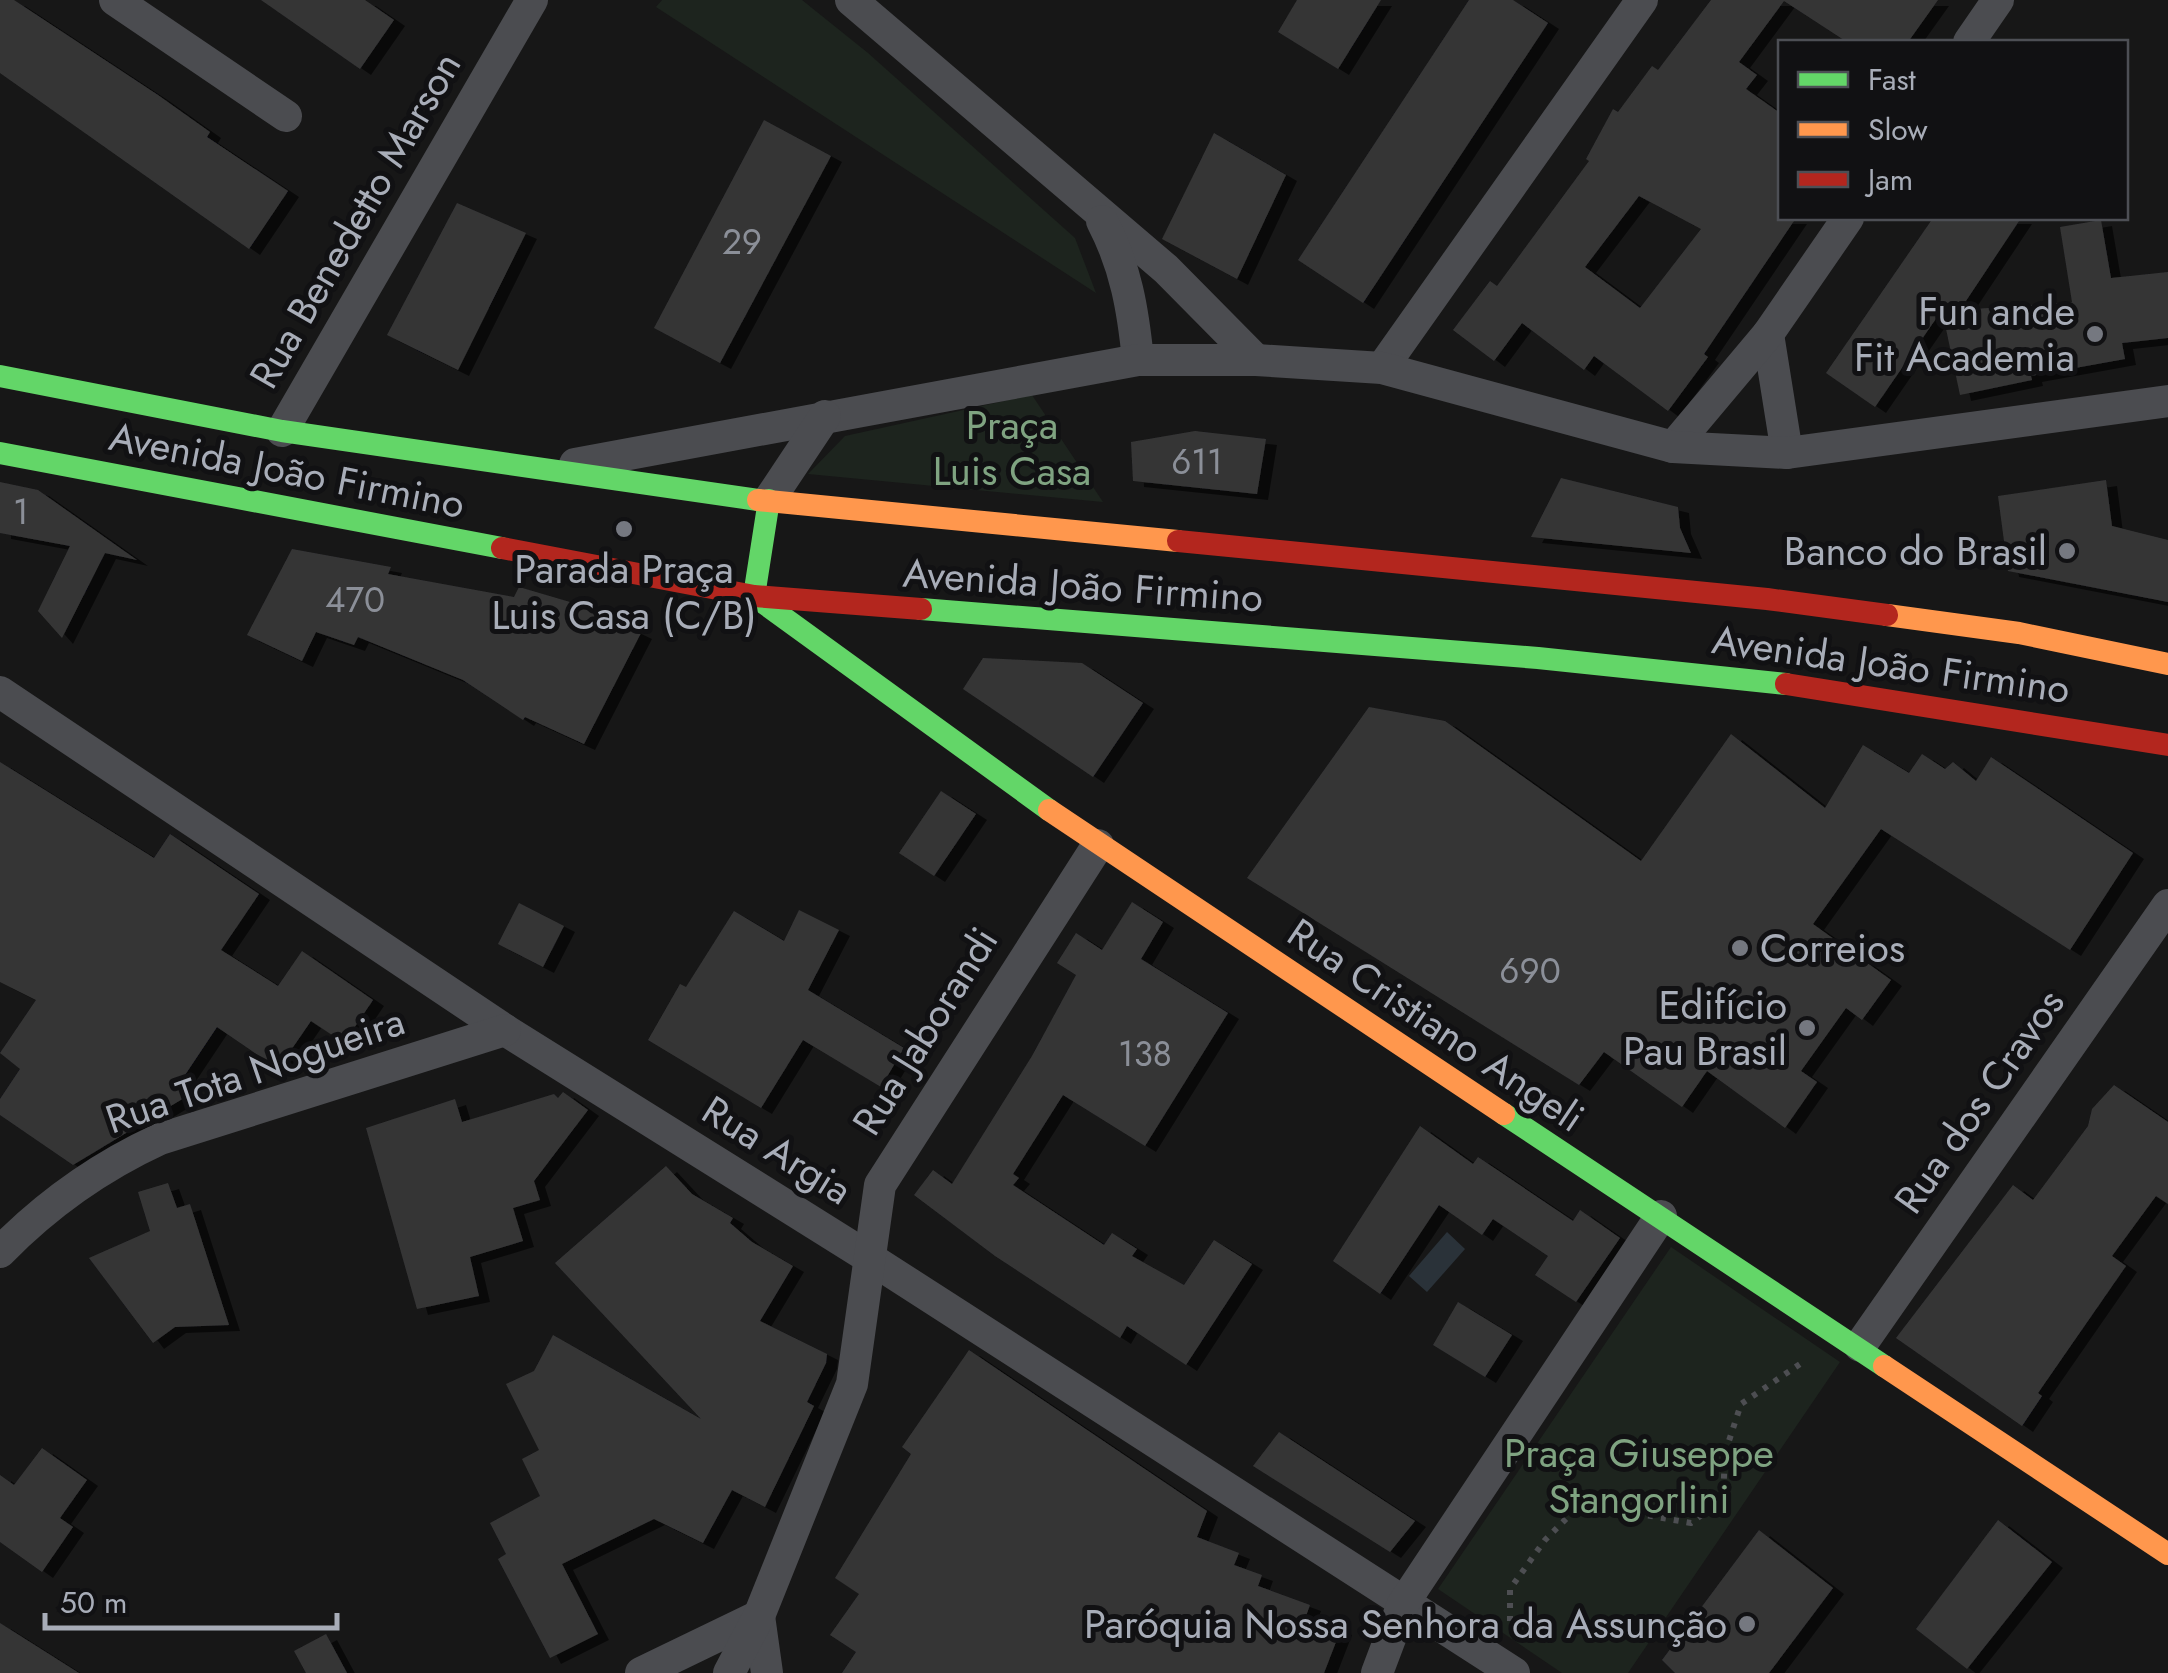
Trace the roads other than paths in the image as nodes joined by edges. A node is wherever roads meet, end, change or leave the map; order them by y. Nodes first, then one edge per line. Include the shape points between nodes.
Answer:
1 (115, 0) edge
2 (532, 0) edge
3 (1642, 0) edge
4 (1998, 0) edge
5 (873, 7) edge
6 (1970, 40) edge
7 (286, 116) dead end
8 (1097, 212) junction
9 (1847, 220) edge
10 (1768, 334) junction
11 (1138, 360) junction
12 (1256, 360) junction
13 (1382, 368) junction
14 (0, 376) edge
15 (2168, 400) edge
16 (825, 416) junction
17 (282, 431) junction
18 (1673, 447) junction
19 (0, 453) edge
20 (1787, 454) junction
21 (541, 471) junction
22 (769, 500) junction
23 (754, 596) junction
24 (2168, 664) edge
25 (0, 692) edge
26 (2168, 745) edge
27 (1098, 845) junction
28 (2168, 905) edge
29 (505, 1030) junction
30 (1662, 1216) junction
31 (0, 1252) edge
32 (868, 1257) junction
33 (1860, 1346) junction
34 (2168, 1554) edge
35 (1403, 1604) junction
36 (759, 1616) junction
37 (641, 1673) edge
38 (729, 1673) edge
39 (767, 1673) edge
40 (1377, 1673) edge
41 (1514, 1673) edge

1 - 7 street
2 - 17 street, Rua Benedetto Marson
3 - 13 street
4 - 6 street
5 - 8 street
8 - 11 street via 1131,295
8 - 12 street via 1166,269
9 - 10 street
10 - 18 street
10 - 20 street
11 - 12 street
11 - 16 street
12 - 13 street
13 - 18 street
14 - 17 main road, Avenida João Firmino
15 - 20 street
16 - 21 street
16 - 22 street
17 - 21 main road, Avenida João Firmino
18 - 20 street
19 - 23 main road, Avenida João Firmino
21 - 22 main road, Avenida João Firmino
22 - 23 main road
22 - 24 main road, Avenida João Firmino via 1821,605 2019,633
23 - 26 main road, Avenida João Firmino via 1538,658 1833,689
23 - 27 main road, Rua Cristiano Angeli
25 - 29 street, Rua Argia
27 - 30 main road, Rua Cristiano Angeli
27 - 32 street, Rua Jaborandi via 880,1184
28 - 33 street, Rua dos Cravos
29 - 31 street, Rua Tota Nogueira via 160,1139 83,1181
29 - 32 street, Rua Argia
30 - 33 main road, Rua Cristiano Angeli
30 - 35 street
32 - 35 street, Rua Argia
32 - 36 street, Rua Jaborandi via 852,1384
33 - 34 main road, Rua Cristiano Angeli
35 - 40 street
35 - 41 street, Rua Argia
36 - 37 street
36 - 38 street, Rua Jaborandi
36 - 39 street

